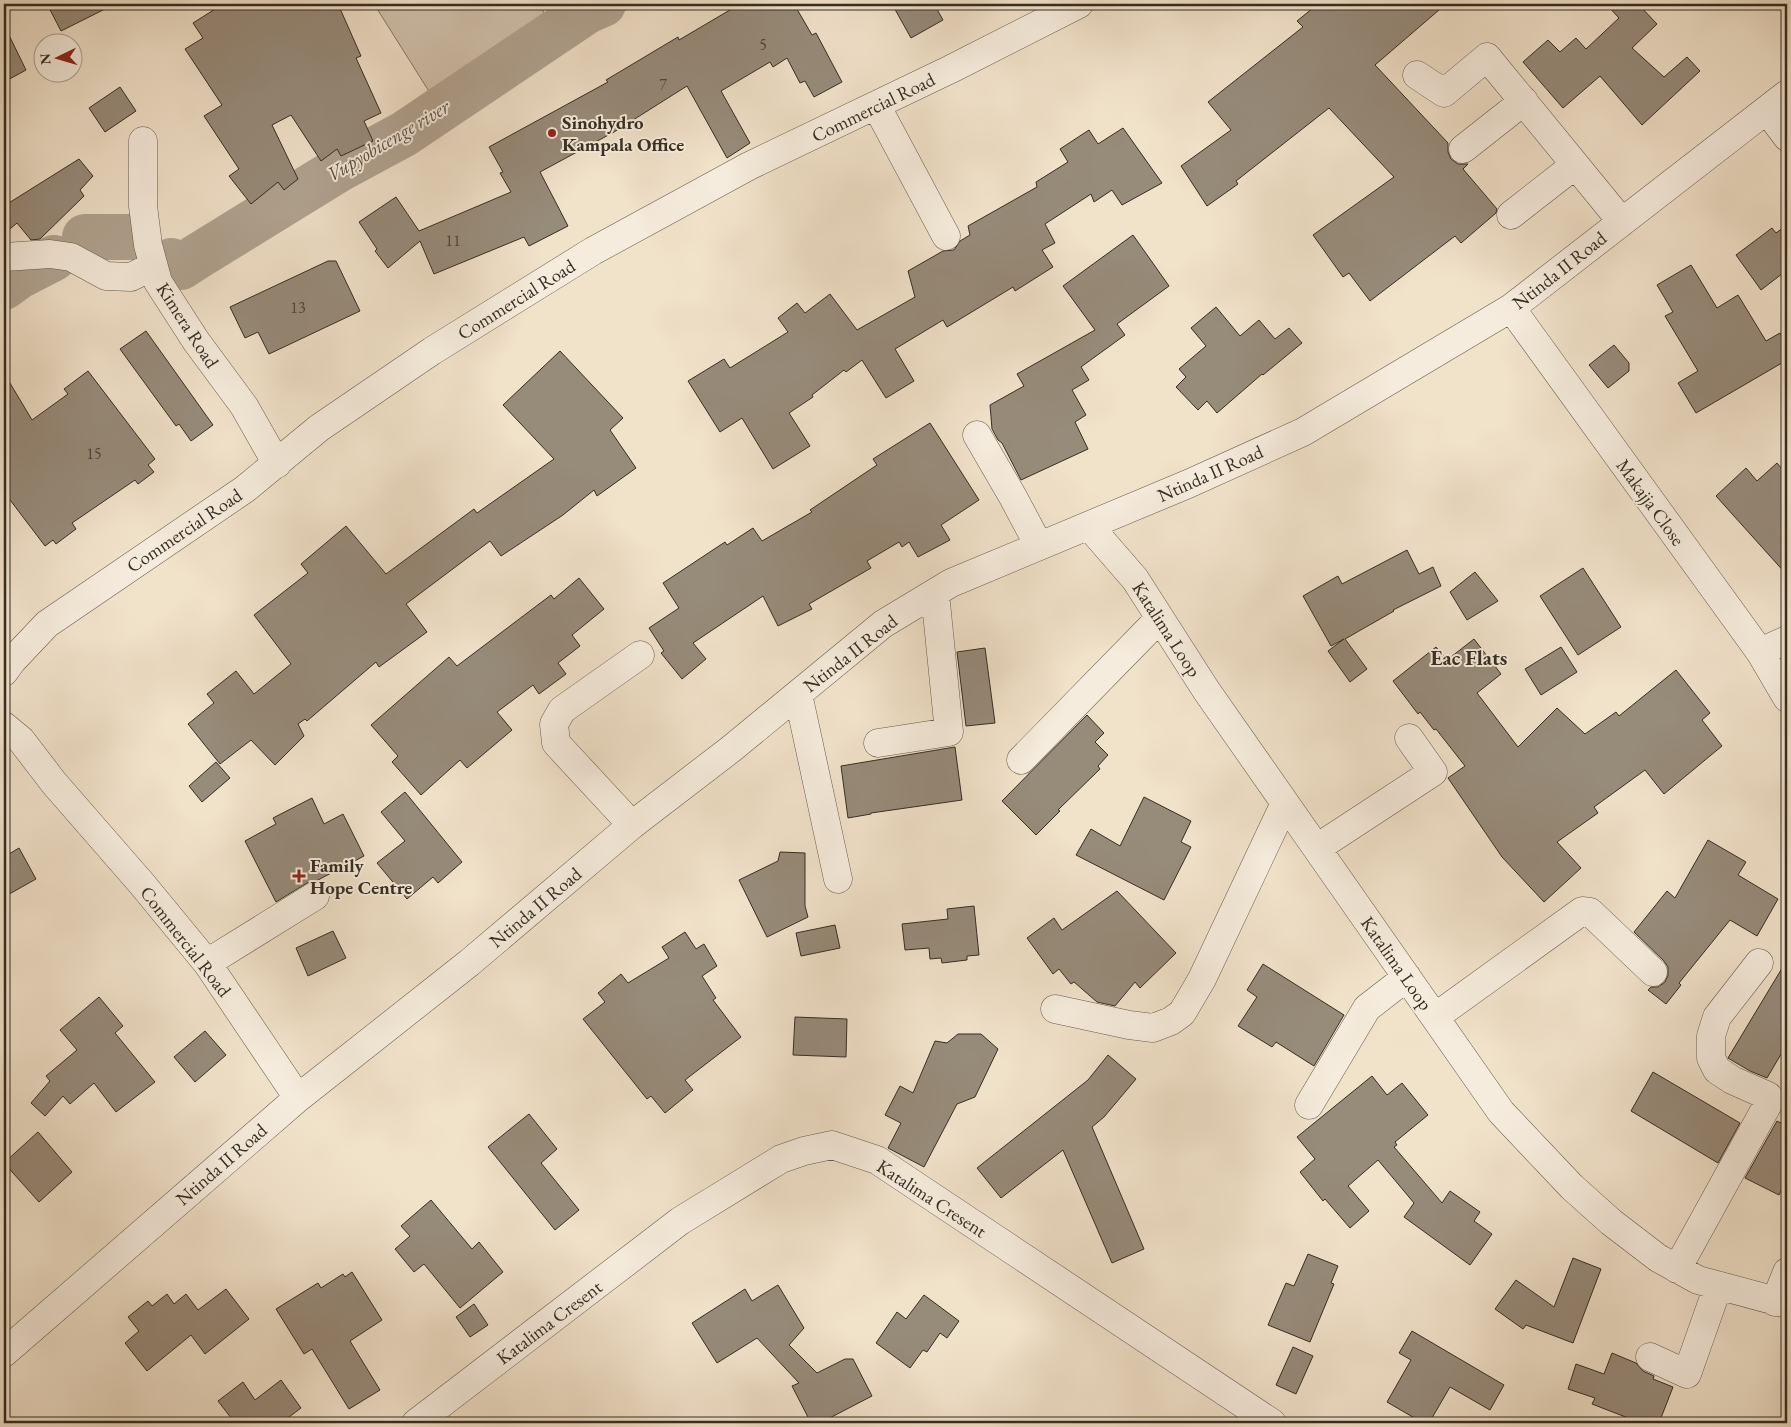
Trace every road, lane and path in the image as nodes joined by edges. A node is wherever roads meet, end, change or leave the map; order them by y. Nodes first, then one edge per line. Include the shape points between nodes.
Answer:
1 (1079, 4) edge
2 (1417, 75) dead end
3 (1524, 101) junction
4 (1777, 102) edge
5 (876, 105) junction
6 (1787, 137) edge
7 (143, 141) dead end
8 (1463, 149) dead end
9 (1575, 165) junction
10 (1511, 215) dead end
11 (1622, 222) junction
12 (946, 236) dead end
13 (4, 257) edge
14 (153, 266) junction
15 (1511, 308) junction
16 (977, 435) dead end
17 (277, 464) junction
18 (1089, 526) junction
19 (1039, 546) junction
20 (935, 593) junction
21 (1160, 618) junction
22 (1787, 640) edge
23 (1760, 652) junction
24 (640, 655) dead end
25 (4, 672) edge
26 (798, 694) junction
27 (1787, 698) edge
28 (4, 726) edge
29 (1409, 738) dead end
30 (878, 743) dead end
31 (1022, 760) dead end
32 (1285, 803) junction
33 (632, 825) junction
34 (1317, 848) junction
35 (838, 879) dead end
36 (315, 896) dead end
37 (207, 963) junction
38 (1759, 963) dead end
39 (1653, 972) dead end
40 (1407, 977) junction
41 (1055, 1009) dead end
42 (1435, 1017) junction
43 (298, 1098) junction
44 (1308, 1105) dead end
45 (1677, 1269) junction
46 (1787, 1272) edge
47 (1718, 1286) junction
48 (1781, 1303) edge
49 (4, 1353) edge
50 (1650, 1357) dead end
51 (416, 1423) edge
52 (1272, 1423) edge

1 - 5 street, Commercial Road
2 - 3 street via 1444,93 1487,57
3 - 8 street
3 - 9 street
4 - 6 street
4 - 11 street, Ntinda II Road
5 - 12 street
5 - 17 street, Commercial Road via 749,166 593,251 424,356 319,428
7 - 14 street, Kimera Road via 143,206
9 - 10 street
9 - 11 street
11 - 15 street, Ntinda II Road
13 - 14 street via 50,254 71,257 106,276 131,277
14 - 17 street, Kimera Road via 158,282 244,406
15 - 18 street, Ntinda II Road via 1303,432
15 - 23 street, Makajja Close
16 - 19 street
17 - 25 street, Commercial Road via 47,624
18 - 19 street, Ntinda II Road
18 - 21 street, Katalima Loop via 1135,579
19 - 20 street, Ntinda II Road via 951,583
20 - 26 street, Ntinda II Road via 883,624
20 - 30 street via 949,732
21 - 31 street
21 - 32 street, Katalima Loop
22 - 23 street
23 - 27 street, Makajja Close
24 - 33 street via 562,710 554,724 556,744
26 - 33 street, Ntinda II Road
26 - 35 street
28 - 37 street, Commercial Road via 22,740 54,783
29 - 34 street via 1432,772
32 - 34 street, Katalima Loop
32 - 41 street via 1202,979 1182,1013 1153,1028
33 - 43 street, Ntinda II Road via 469,963
34 - 40 street, Katalima Loop
36 - 37 street
37 - 43 street, Commercial Road
38 - 45 street via 1717,1017 1711,1036 1711,1058 1717,1070 1732,1080 1768,1096 1768,1104
39 - 42 street via 1590,912 1582,911
40 - 42 street, Katalima Loop
40 - 44 street via 1367,1008
42 - 45 street, Katalima Loop via 1501,1112 1565,1180 1611,1222
43 - 49 street, Ntinda II Road
45 - 47 street, Katalima Loop
46 - 48 street
47 - 48 street, Katalima Loop
47 - 50 street via 1687,1374
51 - 52 street, Katalima Cresent via 680,1221 781,1159 832,1145 876,1160

